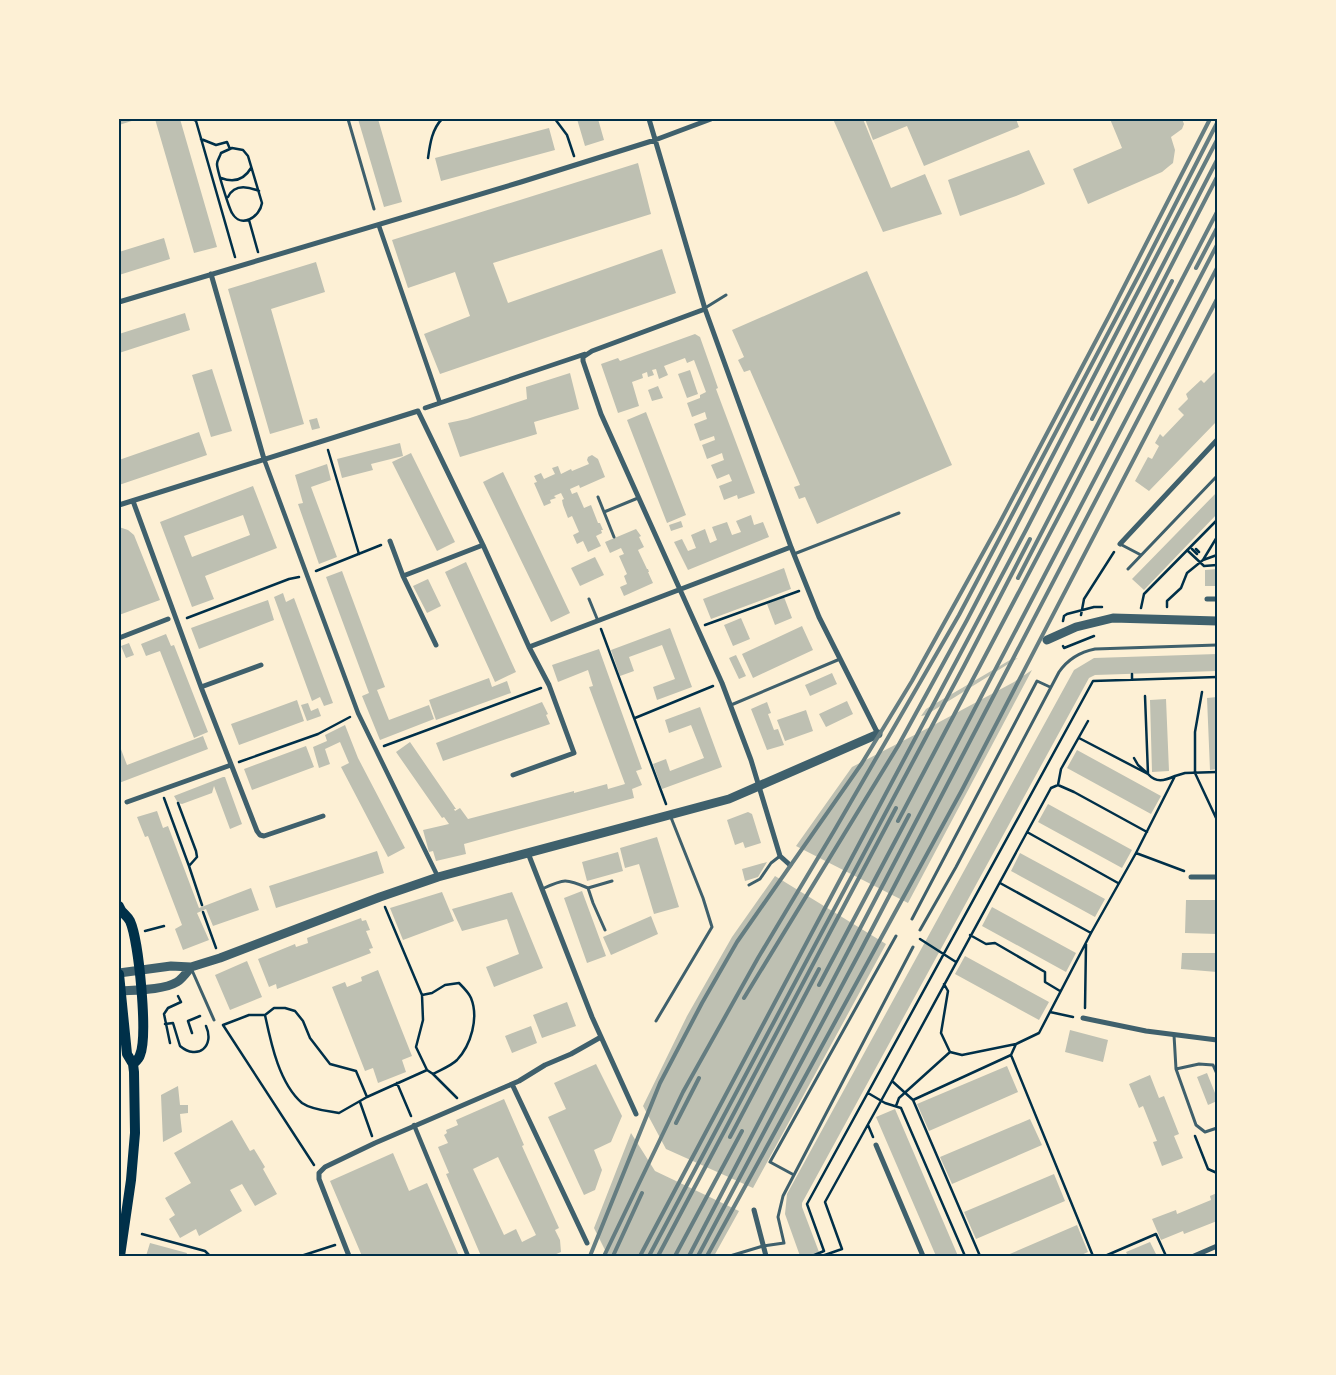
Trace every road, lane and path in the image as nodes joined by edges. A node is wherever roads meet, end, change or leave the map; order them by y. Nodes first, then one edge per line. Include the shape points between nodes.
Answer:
1 (192, 119) edge
2 (348, 119) edge
3 (442, 119) edge
4 (555, 119) edge
5 (649, 119) edge
6 (711, 119) edge
7 (201, 139) junction
8 (655, 140) junction
9 (230, 149) junction
10 (428, 158) dead end
11 (577, 164) junction
12 (251, 168) junction
13 (221, 178) junction
14 (259, 191) junction
15 (227, 199) junction
16 (374, 209) dead end
17 (249, 220) junction
18 (379, 226) junction
19 (260, 259) junction
20 (238, 266) junction
21 (211, 274) junction
22 (726, 295) dead end
23 (119, 302) edge
24 (705, 309) junction
25 (586, 354) junction
26 (440, 403) junction
27 (425, 408) dead end
28 (1217, 440) edge
29 (325, 441) junction
30 (264, 460) junction
31 (1217, 476) edge
32 (598, 497) dead end
33 (638, 498) junction
34 (133, 501) junction
35 (119, 505) edge
36 (604, 512) junction
37 (899, 513) dead end
38 (1217, 520) edge
39 (614, 537) dead end
40 (1217, 537) edge
41 (390, 541) joint
42 (1120, 544) joint
43 (483, 545) junction
44 (791, 547) junction
45 (1116, 549) dead end
46 (1192, 549) dead end
47 (1196, 549) dead end
48 (1187, 550) junction
49 (359, 554) junction
50 (793, 554) junction
51 (1141, 555) junction
52 (1217, 555) edge
53 (1203, 560) junction
54 (1217, 565) edge
55 (1128, 570) dead end
56 (307, 575) junction
57 (403, 576) junction
58 (806, 588) junction
59 (679, 590) junction
60 (589, 599) dead end
61 (1207, 599) dead end
62 (1217, 599) edge
63 (1106, 607) dead end
64 (1141, 608) dead end
65 (1082, 610) junction
66 (176, 617) junction
67 (168, 619) dead end
68 (1166, 619) junction
69 (598, 621) junction
70 (1217, 621) edge
71 (1063, 622) dead end
72 (697, 628) junction
73 (119, 638) edge
74 (1087, 638) dead end
75 (1046, 640) dead end
76 (436, 644) dead end
77 (1061, 645) dead end
78 (1217, 645) edge
79 (530, 647) junction
80 (840, 659) junction
81 (261, 665) dead end
82 (1132, 674) dead end
83 (1217, 677) edge
84 (1132, 679) junction
85 (722, 683) junction
86 (549, 684) junction
87 (201, 687) junction
88 (1050, 687) junction
89 (1202, 692) dead end
90 (1145, 696) dead end
91 (730, 705) junction
92 (635, 718) junction
93 (343, 721) dead end
94 (1088, 721) dead end
95 (878, 734) joint
96 (1078, 740) junction
97 (376, 749) junction
98 (1134, 758) dead end
99 (231, 765) junction
100 (1217, 772) edge
101 (1195, 773) junction
102 (513, 774) dead end
103 (1148, 774) junction
104 (1175, 776) junction
105 (1058, 786) junction
106 (759, 787) junction
107 (161, 790) junction
108 (127, 802) dead end
109 (178, 803) dead end
110 (670, 815) junction
111 (322, 816) dead end
112 (1217, 820) edge
113 (1026, 832) junction
114 (1146, 832) junction
115 (528, 853) junction
116 (1136, 853) junction
117 (780, 856) junction
118 (790, 865) dead end
119 (189, 866) junction
120 (1187, 872) dead end
121 (438, 877) junction
122 (1191, 877) dead end
123 (1217, 877) edge
124 (612, 881) dead end
125 (1000, 883) junction
126 (1118, 883) junction
127 (749, 885) dead end
128 (588, 888) junction
129 (542, 889) junction
130 (380, 897) junction
131 (202, 905) dead end
132 (119, 911) edge
133 (203, 912) dead end
134 (912, 919) dead end
135 (164, 926) dead end
136 (605, 930) dead end
137 (920, 930) dead end
138 (139, 932) dead end
139 (1091, 933) junction
140 (896, 936) dead end
141 (970, 936) junction
142 (917, 938) dead end
143 (1086, 942) junction
144 (913, 947) dead end
145 (220, 958) junction
146 (956, 962) junction
147 (191, 967) junction
148 (139, 969) junction
149 (119, 973) edge
150 (944, 984) junction
151 (142, 990) junction
152 (120, 991) edge
153 (1060, 991) junction
154 (422, 995) junction
155 (178, 996) dead end
156 (1050, 1012) junction
157 (265, 1015) junction
158 (200, 1016) dead end
159 (1083, 1018) junction
160 (214, 1020) joint
161 (656, 1021) dead end
162 (164, 1022) junction
163 (205, 1024) dead end
164 (223, 1024) junction
165 (192, 1033) dead end
166 (1174, 1035) junction
167 (601, 1037) junction
168 (1217, 1040) edge
169 (170, 1043) dead end
170 (1016, 1044) junction
171 (950, 1052) junction
172 (1011, 1055) junction
173 (133, 1064) junction
174 (1176, 1069) junction
175 (427, 1070) junction
176 (433, 1074) junction
177 (1217, 1074) edge
178 (892, 1081) junction
179 (397, 1083) junction
180 (512, 1084) junction
181 (868, 1093) junction
182 (366, 1097) junction
183 (913, 1100) junction
184 (360, 1102) junction
185 (463, 1104) junction
186 (896, 1106) junction
187 (636, 1114) dead end
188 (414, 1125) junction
189 (1217, 1128) edge
190 (1195, 1135) dead end
191 (374, 1143) junction
192 (876, 1145) dead end
193 (319, 1173) junction
194 (1217, 1173) edge
195 (794, 1175) junction
196 (754, 1210) dead end
197 (142, 1234) dead end
198 (344, 1242) junction
199 (587, 1243) dead end
200 (763, 1246) junction
201 (1217, 1246) edge
202 (120, 1256) edge
203 (210, 1256) edge
204 (301, 1256) edge
205 (349, 1256) edge
206 (468, 1256) edge
207 (730, 1256) edge
208 (766, 1256) edge
209 (812, 1256) edge
210 (822, 1256) edge
211 (923, 1256) edge
212 (966, 1256) edge
213 (980, 1256) edge
214 (1093, 1256) edge
215 (1106, 1256) edge
216 (1166, 1256) edge
217 (1194, 1256) edge

1 - 7 path via 196,121
2 - 16 lane
3 - 10 path via 431,140
4 - 11 path via 567,135
5 - 8 street
6 - 8 street
7 - 9 path via 216,145 227,142
7 - 20 path
8 - 11 street
8 - 24 street
9 - 12 path via 243,150
9 - 13 path via 221,153 218,159
11 - 18 street
12 - 13 path via 238,180
12 - 14 path
13 - 15 path
14 - 15 path via 245,186 235,189
14 - 17 path via 262,209
15 - 17 path via 231,213 239,219
17 - 19 path
18 - 19 street
18 - 26 street
19 - 20 street
20 - 21 street
21 - 23 street
21 - 30 street
22 - 24 lane
24 - 25 street
24 - 44 street
25 - 26 street
25 - 33 street via 584,361 602,414
26 - 27 street
28 - 42 street
29 - 30 street
29 - 43 street via 418,412
29 - 49 path
30 - 34 street
30 - 56 street
31 - 51 lane
32 - 36 lane
33 - 36 lane
33 - 59 street
34 - 35 street
34 - 66 street
36 - 39 lane
37 - 50 lane
38 - 48 path
40 - 53 path
41 - 49 path
41 - 57 street
42 - 51 lane
43 - 57 street
43 - 79 street
44 - 50 street
44 - 59 street
45 - 65 path via 1084,599
46 - 47 path via 1198,553
48 - 54 path via 1204,566
48 - 64 path via 1144,594
49 - 56 path
50 - 58 street
51 - 55 lane
52 - 53 path
53 - 68 path via 1187,573 1181,588 1167,601
56 - 66 path via 186,618
56 - 97 street via 358,713
57 - 76 street
58 - 72 path
58 - 80 street
59 - 69 street
59 - 72 street
60 - 69 lane
61 - 62 street
63 - 65 path
65 - 71 path via 1064,616
66 - 87 street
67 - 73 street
68 - 70 street
68 - 75 street via 1113,618 1076,627
69 - 79 street
69 - 92 path
72 - 85 street
74 - 77 path via 1064,648
78 - 88 lane via 1089,650 1066,661
79 - 86 street
80 - 91 lane
80 - 95 street
81 - 87 street
82 - 84 path
83 - 84 path
84 - 181 path via 1093,681
85 - 91 street
85 - 92 path
86 - 97 path
86 - 102 street via 574,753
87 - 99 street
88 - 134 lane via 1037,680
88 - 137 lane
89 - 101 path via 1195,732
90 - 103 path
91 - 106 street
92 - 110 path
93 - 99 path via 318,734
94 - 96 path
95 - 106 street
96 - 103 path
96 - 105 path via 1061,769
97 - 121 street
98 - 103 path
99 - 107 street
99 - 111 street via 260,835
100 - 101 path
101 - 104 path
101 - 112 path
103 - 104 path via 1156,781
104 - 114 path
105 - 113 path via 1052,788
105 - 114 path
106 - 110 street via 714,804
106 - 117 street
107 - 108 street
107 - 119 path
109 - 119 path via 196,851 197,857
110 - 115 street
110 - 161 lane via 712,928
113 - 125 path
113 - 126 path
114 - 116 path
115 - 121 street
115 - 129 street
116 - 120 path
116 - 126 path
117 - 118 street
117 - 127 lane via 760,879
119 - 131 path
121 - 130 street
122 - 123 street
124 - 128 lane
125 - 139 path
125 - 141 path
126 - 139 path
128 - 129 lane via 571,880 559,881
128 - 136 lane
129 - 167 street
130 - 145 street
130 - 154 path
132 - 148 main road via 130,922
133 - 145 path
135 - 138 path
139 - 143 path
140 - 195 lane via 770,1162
141 - 146 path
141 - 153 path via 986,944 995,943 1046,972 1045,982
142 - 146 path
143 - 153 path
143 - 159 path via 1086,1006
144 - 195 lane
145 - 147 street
146 - 150 path
147 - 148 street
147 - 151 street via 178,982
147 - 160 lane
148 - 149 street
148 - 151 main road
149 - 152 main road
150 - 171 path via 948,991 942,1033
150 - 178 path
151 - 152 street
151 - 173 main road via 143,1040 140,1056
152 - 173 main road via 127,1054
153 - 156 path
154 - 175 path via 423,1020 416,1047
154 - 176 path via 459,983 471,998 474,1018 473,1032 456,1061
155 - 162 path via 181,1002 166,1010
156 - 159 path
156 - 170 path via 1039,1033
157 - 164 path via 249,1015
157 - 182 path via 274,1008 295,1011 330,1064 356,1071
157 - 184 path via 272,1050 284,1080 303,1103 318,1110 339,1113
158 - 165 path via 188,1021
159 - 166 street
160 - 164 path
162 - 163 path via 173,1023 180,1046 191,1052 203,1049 207,1044 209,1032
162 - 169 path
164 - 193 path
166 - 168 street
166 - 174 lane
167 - 180 street
167 - 187 street
170 - 171 path via 962,1055
170 - 172 path
171 - 186 path via 898,1098
172 - 183 path
172 - 214 path
173 - 202 main road via 133,1158
174 - 177 lane via 1213,1065
174 - 189 lane via 1196,1125 1205,1132
175 - 176 path
175 - 179 path
176 - 185 path
178 - 183 path
178 - 210 path via 825,1202 842,1249
179 - 182 path
179 - 188 path
180 - 185 street
180 - 199 street
181 - 186 path
181 - 209 path via 807,1204 824,1251
182 - 184 path
183 - 213 path
184 - 191 path
185 - 188 street
186 - 212 path via 902,1108
188 - 191 street
188 - 206 street
190 - 194 path via 1208,1169
191 - 193 street
192 - 211 street
193 - 198 street
195 - 200 lane via 783,1196 778,1217 784,1242
196 - 200 street
197 - 203 path via 205,1251
198 - 204 path
198 - 205 street
200 - 207 lane
200 - 208 street
201 - 217 street
215 - 216 path via 1156,1234

